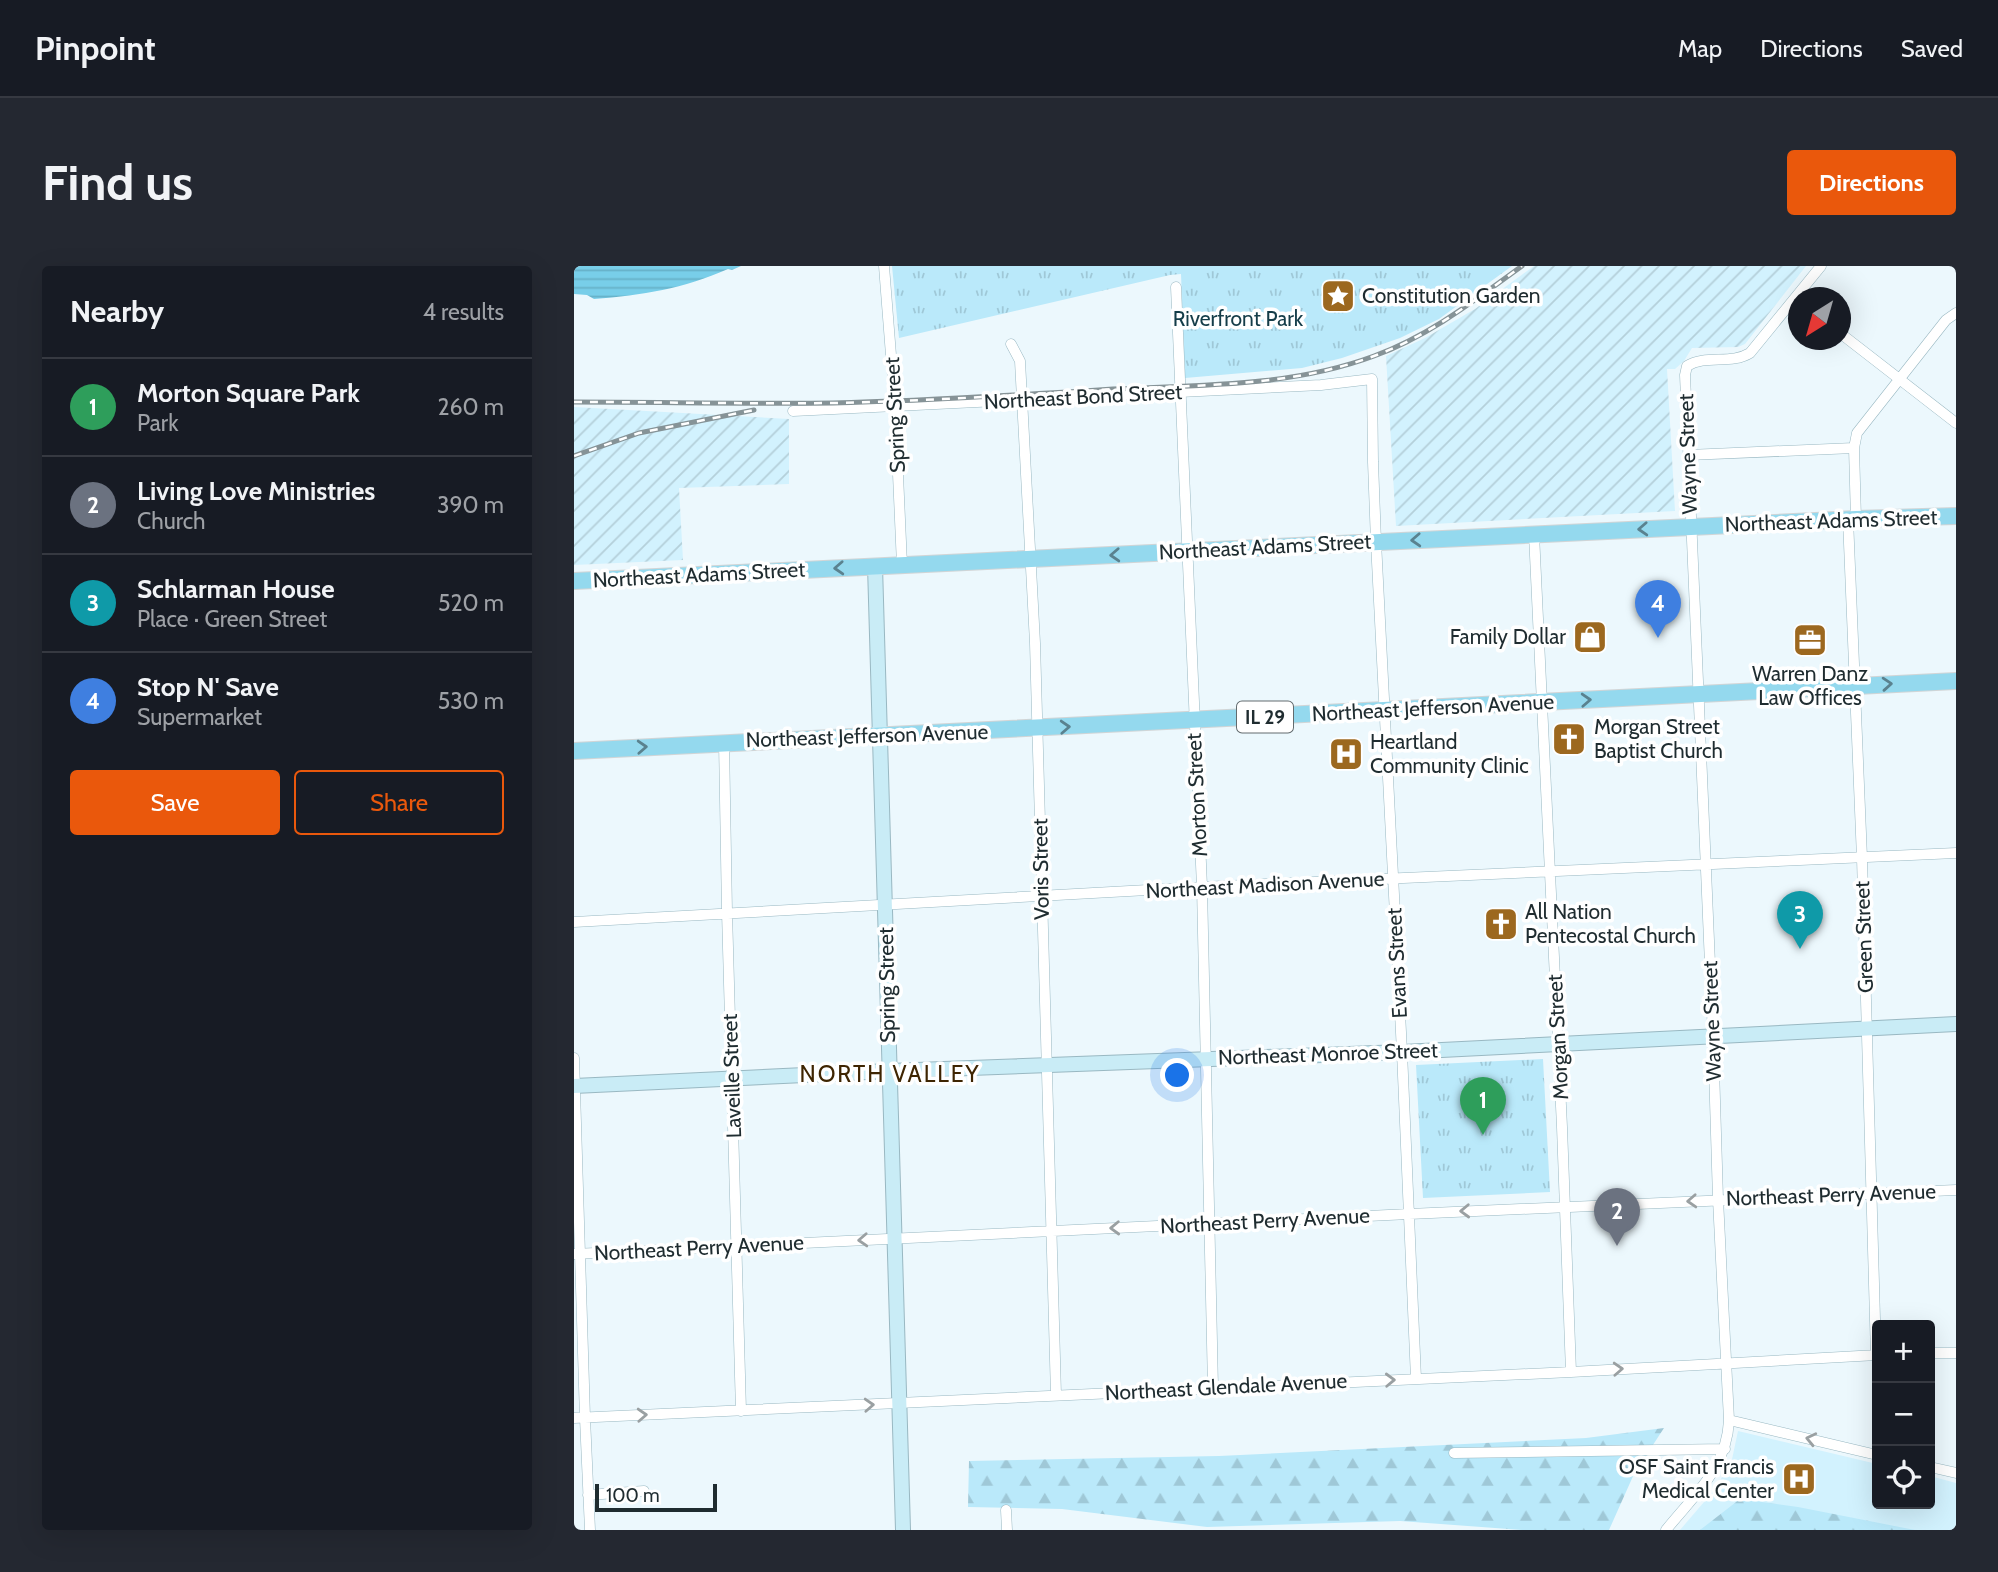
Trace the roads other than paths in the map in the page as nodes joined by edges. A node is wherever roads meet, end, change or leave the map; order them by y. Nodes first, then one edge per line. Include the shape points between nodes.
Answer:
1 (884, 266) edge
2 (1821, 266) edge
3 (1176, 286) dead end
4 (1806, 287) edge
5 (1788, 310) edge
6 (1956, 313) edge
7 (1851, 342) edge
8 (1011, 344) dead end
9 (1372, 379) joint
10 (1899, 379) junction
11 (1180, 392) junction
12 (1022, 401) junction
13 (895, 406) junction
14 (793, 411) dead end
15 (1956, 423) edge
16 (1854, 449) junction
17 (1688, 455) junction
18 (1956, 516) edge
19 (1852, 519) junction
20 (1691, 527) junction
21 (1534, 534) junction
22 (1376, 542) junction
23 (1186, 551) junction
24 (1031, 559) junction
25 (902, 565) junction
26 (875, 566) junction
27 (574, 581) edge
28 (1956, 681) edge
29 (1856, 686) junction
30 (1699, 694) junction
31 (1541, 703) junction
32 (1385, 711) junction
33 (1194, 721) junction
34 (1036, 728) junction
35 (880, 736) junction
36 (724, 742) junction
37 (574, 751) edge
38 (1956, 853) edge
39 (1862, 858) junction
40 (1705, 865) junction
41 (1549, 872) junction
42 (1392, 879) junction
43 (1202, 887) junction
44 (1041, 896) junction
45 (884, 905) junction
46 (727, 912) junction
47 (574, 922) edge
48 (1956, 1024) edge
49 (1866, 1028) junction
50 (1713, 1035) junction
51 (1559, 1044) junction
52 (1402, 1052) junction
53 (574, 1058) edge
54 (1206, 1060) junction
55 (1048, 1065) junction
56 (889, 1071) junction
57 (733, 1078) junction
58 (574, 1086) edge
59 (1956, 1190) edge
60 (1872, 1193) junction
61 (1718, 1199) junction
62 (1566, 1207) junction
63 (1409, 1214) junction
64 (1208, 1224) junction
65 (1051, 1231) junction
66 (894, 1238) junction
67 (737, 1245) junction
68 (577, 1254) edge
69 (1876, 1320) edge
70 (1935, 1353) edge
71 (1956, 1353) edge
72 (1872, 1355) edge
73 (1726, 1363) junction
74 (1572, 1372) junction
75 (1416, 1379) junction
76 (1213, 1388) junction
77 (1056, 1395) junction
78 (899, 1403) junction
79 (741, 1411) junction
80 (579, 1418) edge
81 (1729, 1420) junction
82 (1725, 1449) junction
83 (1454, 1453) dead end
84 (1872, 1454) edge
85 (1935, 1468) edge
86 (1956, 1474) edge
87 (644, 1491) dead end
88 (588, 1495) junction
89 (1006, 1510) dead end
90 (590, 1530) edge
91 (902, 1530) edge
92 (1007, 1530) edge
93 (1666, 1530) edge

1 - 13 street, Spring Street
2 - 4 street
3 - 11 street, Morton Street
5 - 17 street, Wayne Street via 1750,354 1687,366
6 - 10 street, Green Street
7 - 10 street
8 - 12 street, Voris Street via 1020,361
9 - 11 street, Northeast Bond Street
9 - 22 street, Evans Street
10 - 15 street
10 - 16 street, Green Street via 1861,426
11 - 12 street, Northeast Bond Street
11 - 23 street, Morton Street
12 - 13 street, Northeast Bond Street
12 - 24 street, Voris Street
13 - 14 street, Northeast Bond Street
13 - 25 street, Spring Street
16 - 17 street
16 - 19 street, Green Street
17 - 20 street, Wayne Street
18 - 19 main road, Northeast Adams Street
19 - 20 main road, Northeast Adams Street
19 - 29 street, Green Street
20 -> 21 main road, Northeast Adams Street
20 - 30 street, Wayne Street
21 -> 22 main road, Northeast Adams Street
21 - 31 street, Morgan Street
22 - 23 main road, Northeast Adams Street
22 - 32 street, Evans Street
23 -> 24 main road, Northeast Adams Street
23 - 33 street, Morton Street
24 - 25 main road, Northeast Adams Street
24 - 34 street, Voris Street
25 - 26 main road, Northeast Adams Street
26 -> 27 main road, Northeast Adams Street
26 - 35 street, Spring Street
29 -> 28 main road, Northeast Jefferson Avenue / IL 29
29 - 30 main road, Northeast Jefferson Avenue / IL 29
29 - 39 street, Green Street
31 -> 30 main road, Northeast Jefferson Avenue / IL 29
30 - 40 street, Wayne Street
31 - 32 main road, Northeast Jefferson Avenue / IL 29
31 - 41 street, Morgan Street
32 - 33 main road, Northeast Jefferson Avenue / IL 29
32 - 42 street, Evans Street
34 -> 33 main road, Northeast Jefferson Avenue / IL 29
33 - 43 street, Morton Street
34 - 35 main road, Northeast Jefferson Avenue / IL 29
34 - 44 street, Voris Street
35 - 36 main road, Northeast Jefferson Avenue / IL 29
35 - 45 street, Spring Street
37 -> 36 main road, Northeast Jefferson Avenue / IL 29
36 - 46 street, Laveille Street
38 - 39 street, Northeast Madison Avenue
39 - 40 street, Northeast Madison Avenue
39 - 49 street, Green Street
40 - 41 street, Northeast Madison Avenue
40 - 50 street, Wayne Street
41 - 42 street, Northeast Madison Avenue
41 - 51 street, Morgan Street
42 - 43 street, Northeast Madison Avenue
42 - 52 street, Evans Street
43 - 44 street, Northeast Madison Avenue
43 - 54 street, Morton Street
44 - 45 street, Northeast Madison Avenue
44 - 55 street, Voris Street
45 - 46 street, Northeast Madison Avenue
45 - 56 street, Spring Street
46 - 47 street, Northeast Madison Avenue
46 - 57 street, Laveille Street
48 - 49 street, Northeast Monroe Street
49 - 50 street, Northeast Monroe Street
49 - 60 street, Green Street
50 - 51 street, Northeast Monroe Street
50 - 61 street, Wayne Street
51 - 52 street, Northeast Monroe Street
51 - 62 street, Morgan Street
52 - 54 street, Northeast Monroe Street
52 - 63 street, Evans Street
53 - 58 street
54 - 55 street, Northeast Monroe Street
54 - 64 street, Morton Street
55 - 56 street, Northeast Monroe Street
55 - 65 street, Voris Street
56 - 57 street, Northeast Monroe Street
56 - 66 street, Spring Street
57 - 58 street, Northeast Monroe Street
57 - 67 street, Laveille Street
58 - 68 street
59 - 60 street, Northeast Perry Avenue
60 - 61 street, Northeast Perry Avenue
60 - 69 street, Green Street
61 -> 62 street, Northeast Perry Avenue
61 - 73 street, Wayne Street
62 -> 63 street, Northeast Perry Avenue
62 - 74 street, Morgan Street
63 - 64 street, Northeast Perry Avenue
63 - 75 street, Evans Street
64 -> 65 street, Northeast Perry Avenue
64 - 76 street, Morton Street
65 - 66 street, Northeast Perry Avenue
65 - 77 street, Voris Street
66 -> 67 street, Northeast Perry Avenue
66 - 78 street, Spring Street
67 - 68 street, Northeast Perry Avenue
67 - 79 street, Laveille Street
68 - 80 street
70 - 71 street
72 - 73 street, Northeast Glendale Avenue
74 -> 73 street, Northeast Glendale Avenue
73 - 81 street, Wayne Street
74 - 75 street, Northeast Glendale Avenue
76 -> 75 street, Northeast Glendale Avenue
76 - 77 street, Northeast Glendale Avenue
77 - 78 street, Northeast Glendale Avenue
79 -> 78 street, Northeast Glendale Avenue
78 - 91 street, Spring Street
80 -> 79 street, Northeast Glendale Avenue
80 - 88 street
81 - 82 street, Wayne Street
84 -> 81 street
82 - 83 street
82 - 93 street, Wayne Street via 1715,1470
85 - 86 street
87 - 88 street
88 - 90 street
89 - 92 street

